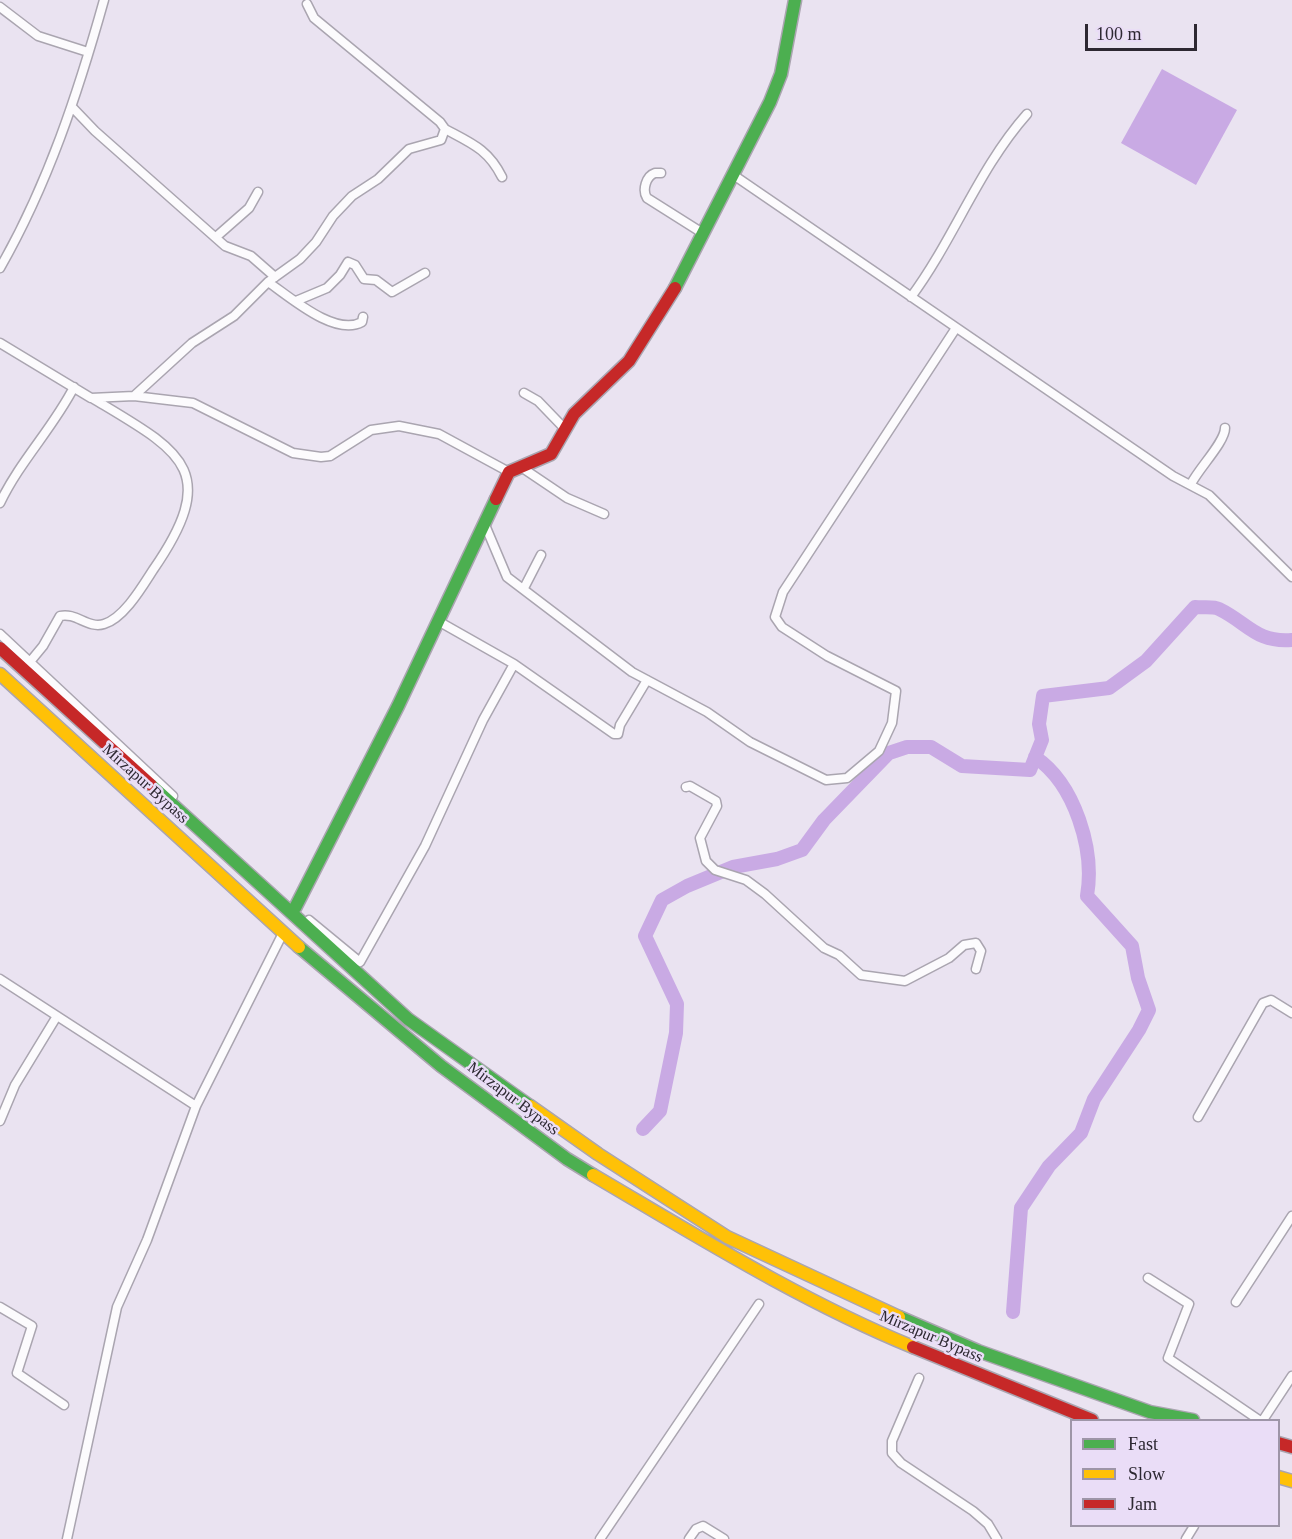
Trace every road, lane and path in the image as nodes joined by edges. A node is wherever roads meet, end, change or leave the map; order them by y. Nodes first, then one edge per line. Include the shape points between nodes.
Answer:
1 (104, 0) edge
2 (795, 0) edge
3 (307, 4) dead end
4 (0, 7) edge
5 (88, 52) junction
6 (72, 107) junction
7 (1027, 114) dead end
8 (444, 129) junction
9 (661, 173) dead end
10 (732, 174) junction
11 (502, 177) dead end
12 (258, 192) dead end
13 (704, 234) junction
14 (216, 237) junction
15 (0, 268) edge
16 (425, 273) dead end
17 (271, 279) junction
18 (911, 297) junction
19 (296, 301) junction
20 (363, 317) dead end
21 (956, 328) junction
22 (0, 343) edge
23 (74, 387) junction
24 (524, 393) dead end
25 (134, 396) junction
26 (91, 398) junction
27 (1225, 428) dead end
28 (565, 429) junction
29 (515, 469) junction
30 (1191, 484) junction
31 (0, 503) edge
32 (604, 514) dead end
33 (485, 525) junction
34 (541, 555) dead end
35 (1292, 577) edge
36 (524, 588) junction
37 (438, 621) junction
38 (0, 634) edge
39 (0, 648) edge
40 (29, 663) junction
41 (514, 664) junction
42 (0, 674) edge
43 (647, 680) junction
44 (686, 787) dead end
45 (295, 908) junction
46 (283, 933) junction
47 (976, 969) dead end
48 (0, 979) edge
49 (1292, 1013) edge
50 (57, 1016) junction
51 (196, 1106) junction
52 (1197, 1117) dead end
53 (0, 1121) edge
54 (1292, 1216) edge
55 (1148, 1278) dead end
56 (1236, 1302) dead end
57 (759, 1304) dead end
58 (0, 1307) edge
59 (1292, 1376) edge
60 (919, 1378) dead end
61 (64, 1406) dead end
62 (1090, 1419) edge
63 (1188, 1419) edge
64 (1260, 1419) edge
65 (1262, 1419) edge
66 (67, 1539) edge
67 (600, 1539) edge
68 (689, 1539) edge
69 (724, 1539) edge
70 (997, 1539) edge

1 - 5 street
2 - 10 main road via 781,74
3 - 8 street via 314,18
4 - 5 street via 31,31
5 - 6 street
6 - 14 street
6 - 15 street via 45,181
7 - 18 street via 1004,140 935,266
8 - 11 street via 485,151
8 - 17 street via 441,140 410,148 378,179 352,196 309,250
9 - 13 street via 655,172 648,178 647,198
10 - 13 main road
10 - 18 street
12 - 14 street via 249,208
13 - 28 main road via 637,351 574,414
14 - 17 street via 232,250 251,256
16 - 19 street via 392,292 376,280 364,279 355,265 348,262 327,288
17 - 19 street
17 - 25 street via 244,307 192,343
18 - 21 street
19 - 20 street via 332,322 351,327 362,322
21 - 30 street via 1173,476
21 - 43 street via 783,592 776,609 775,617 782,627 826,656 896,691 892,723 874,758 847,778 826,780 750,742 707,712
22 - 23 street
23 - 26 street
23 - 31 street
24 - 28 street via 538,401
25 - 26 street
25 - 29 street via 193,403 281,447 321,458 384,426 427,430
26 - 40 street via 149,432 171,450 186,472 186,511 177,533 121,612 95,625 60,616
27 - 30 street via 1225,436
28 - 29 main road via 551,454
29 - 32 street
29 - 33 main road
30 - 35 street via 1209,495
33 - 36 street via 502,571
33 - 37 main road
34 - 36 street
36 - 43 street
37 - 41 street
37 - 45 main road
38 - 40 street
39 - 63 main road via 408,1019 618,1167 727,1237 847,1295 978,1351 1149,1412
40 - 45 street
41 - 43 street via 616,735
41 - 45 street via 477,730 425,846 360,962
42 - 46 main road, Mirzapur Bypass
44 - 47 street via 716,801 700,838 706,861 715,870 746,880 861,975 905,981 950,958 964,945 976,943 981,951
46 - 51 street
46 - 62 main road, Mirzapur Bypass via 441,1066 567,1160 859,1325
48 - 50 street
49 - 52 street via 1271,1000 1263,1003
50 - 51 street
50 - 53 street via 15,1085
51 - 66 street via 147,1240 117,1307
54 - 56 street
55 - 64 street via 1189,1304 1168,1358
57 - 67 street
58 - 61 street via 32,1326 17,1373
59 - 65 street
60 - 70 street via 892,1441 892,1453 980,1516
68 - 69 street via 703,1526

